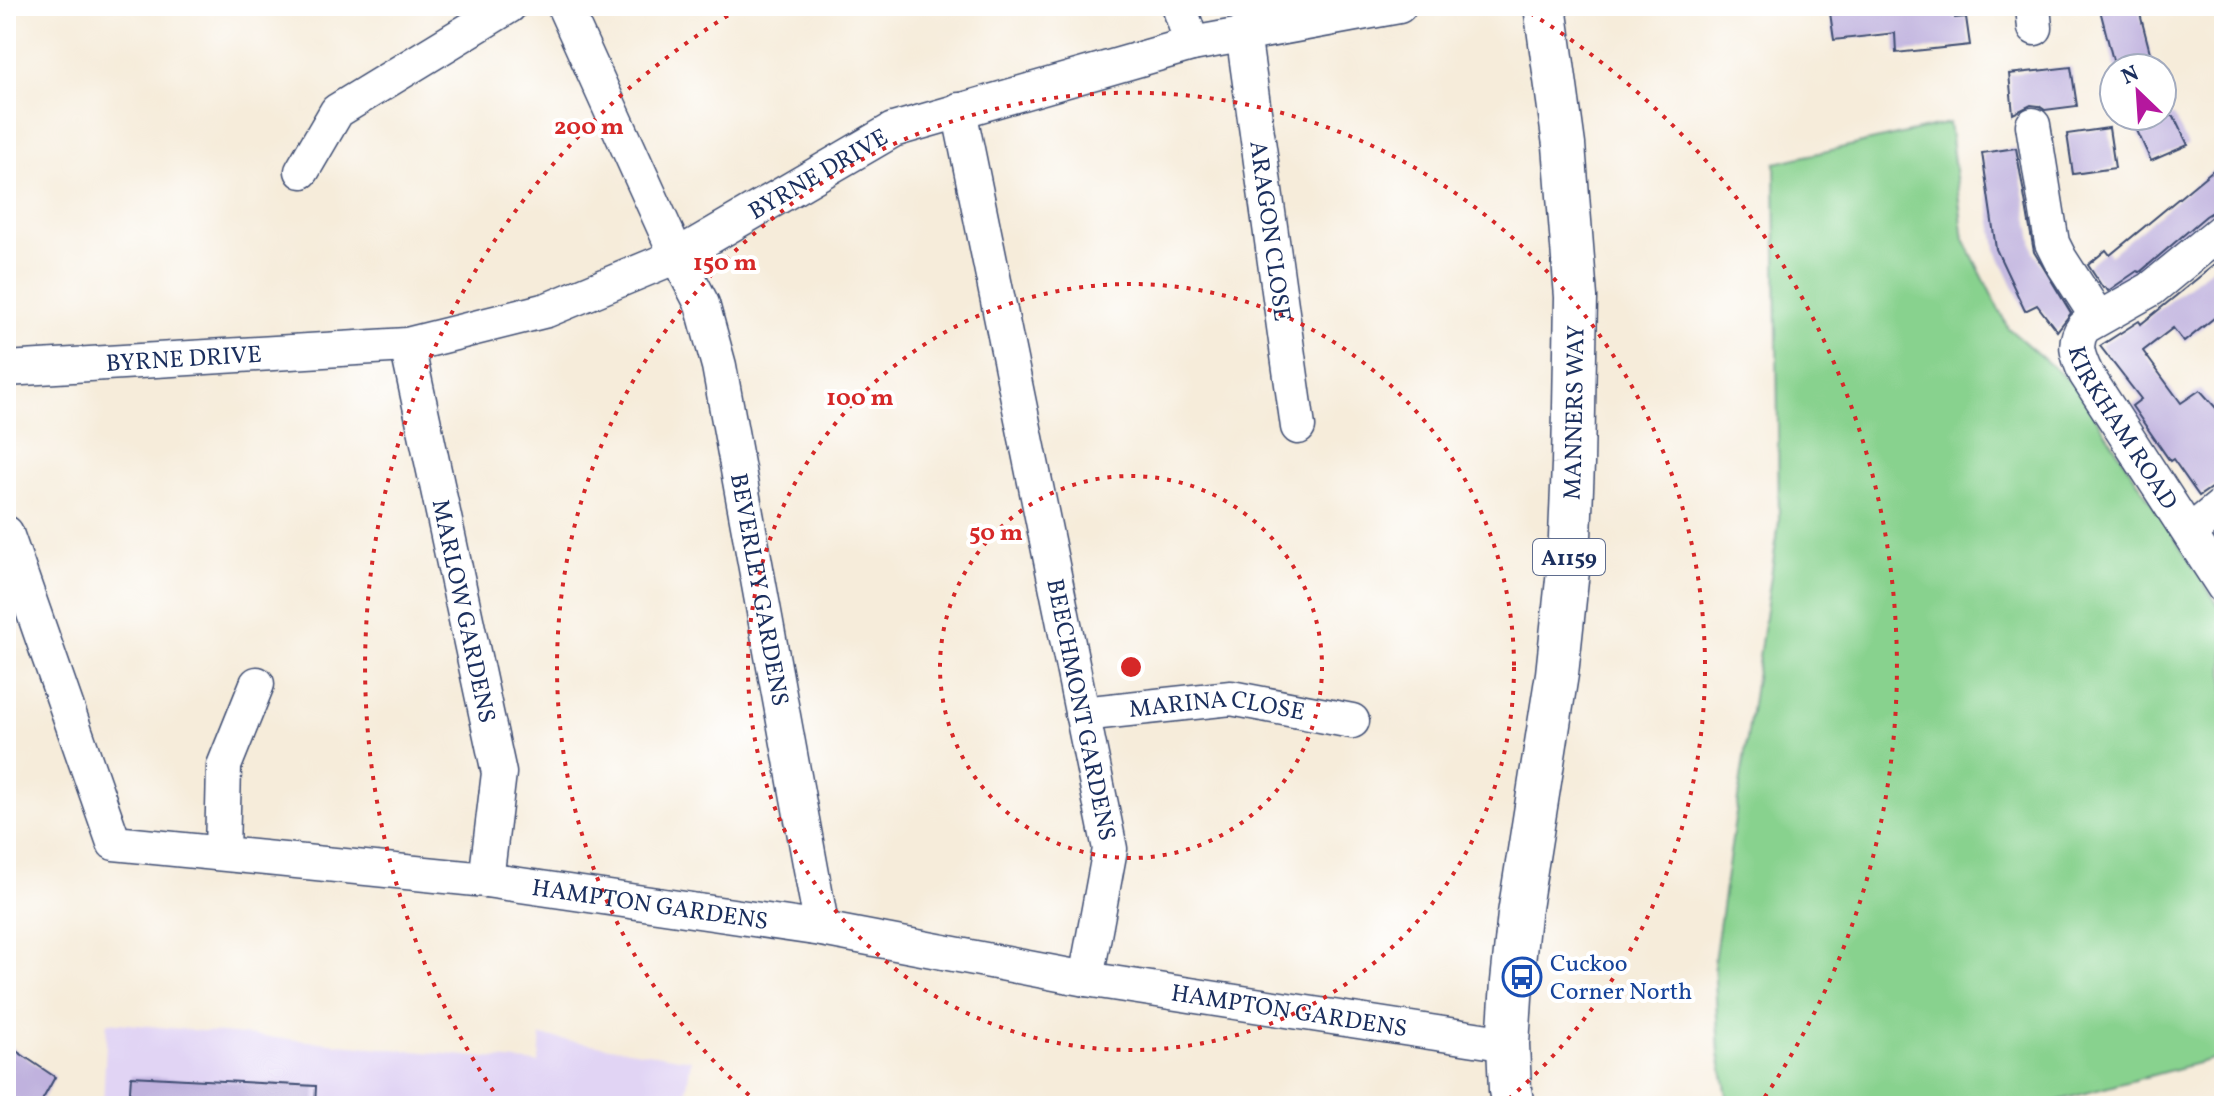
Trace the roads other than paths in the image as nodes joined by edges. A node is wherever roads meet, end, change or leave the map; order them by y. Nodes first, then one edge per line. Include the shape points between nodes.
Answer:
1 (509, 6) edge
2 (564, 6) edge
3 (1179, 6) edge
4 (1399, 6) edge
5 (1545, 6) edge
6 (1243, 33) junction
7 (1192, 44) junction
8 (959, 110) junction
9 (2033, 125) dead end
10 (302, 171) dead end
11 (2219, 244) edge
12 (677, 256) junction
13 (2098, 318) junction
14 (407, 345) junction
15 (6, 369) edge
16 (1298, 427) dead end
17 (2224, 504) edge
18 (2190, 532) junction
19 (6, 533) edge
20 (2224, 587) edge
21 (257, 684) dead end
22 (1082, 714) junction
23 (1352, 721) dead end
24 (222, 853) junction
25 (486, 880) junction
26 (822, 929) junction
27 (1086, 979) junction
28 (1508, 1044) junction
29 (1513, 1106) edge

1 - 10 street via 337,111
2 - 12 street, BEVERLEY GARDENS
3 - 7 street
4 - 6 street, BYRNE DRIVE
5 - 28 main road, MANNERS WAY / A1159 via 1564,145 1576,297 1573,464 1557,674 1519,914
6 - 7 street, BYRNE DRIVE
6 - 16 street, ARAGON CLOSE
7 - 8 street, BYRNE DRIVE
8 - 12 street, BYRNE DRIVE via 893,130
8 - 22 street, BEECHMONT GARDENS
9 - 13 street via 2052,243
11 - 13 street, KIRKHAM ROAD
12 - 14 street, BYRNE DRIVE via 547,310
12 - 26 street, BEVERLEY GARDENS via 702,304 719,366
13 - 18 street, KIRKHAM ROAD via 2078,334 2079,359
14 - 15 street, BYRNE DRIVE
14 - 25 street, MARLOW GARDENS via 499,773
17 - 18 street
18 - 20 street, KIRKHAM ROAD
19 - 24 street, HAMPTON GARDENS via 114,843
21 - 24 street via 224,766
22 - 23 street, MARINA CLOSE via 1231,698
22 - 27 street, BEECHMONT GARDENS via 1110,849
24 - 25 street, HAMPTON GARDENS
25 - 26 street, HAMPTON GARDENS
26 - 27 street, HAMPTON GARDENS
27 - 28 street, HAMPTON GARDENS
28 - 29 main road, MANNERS WAY / A1159

